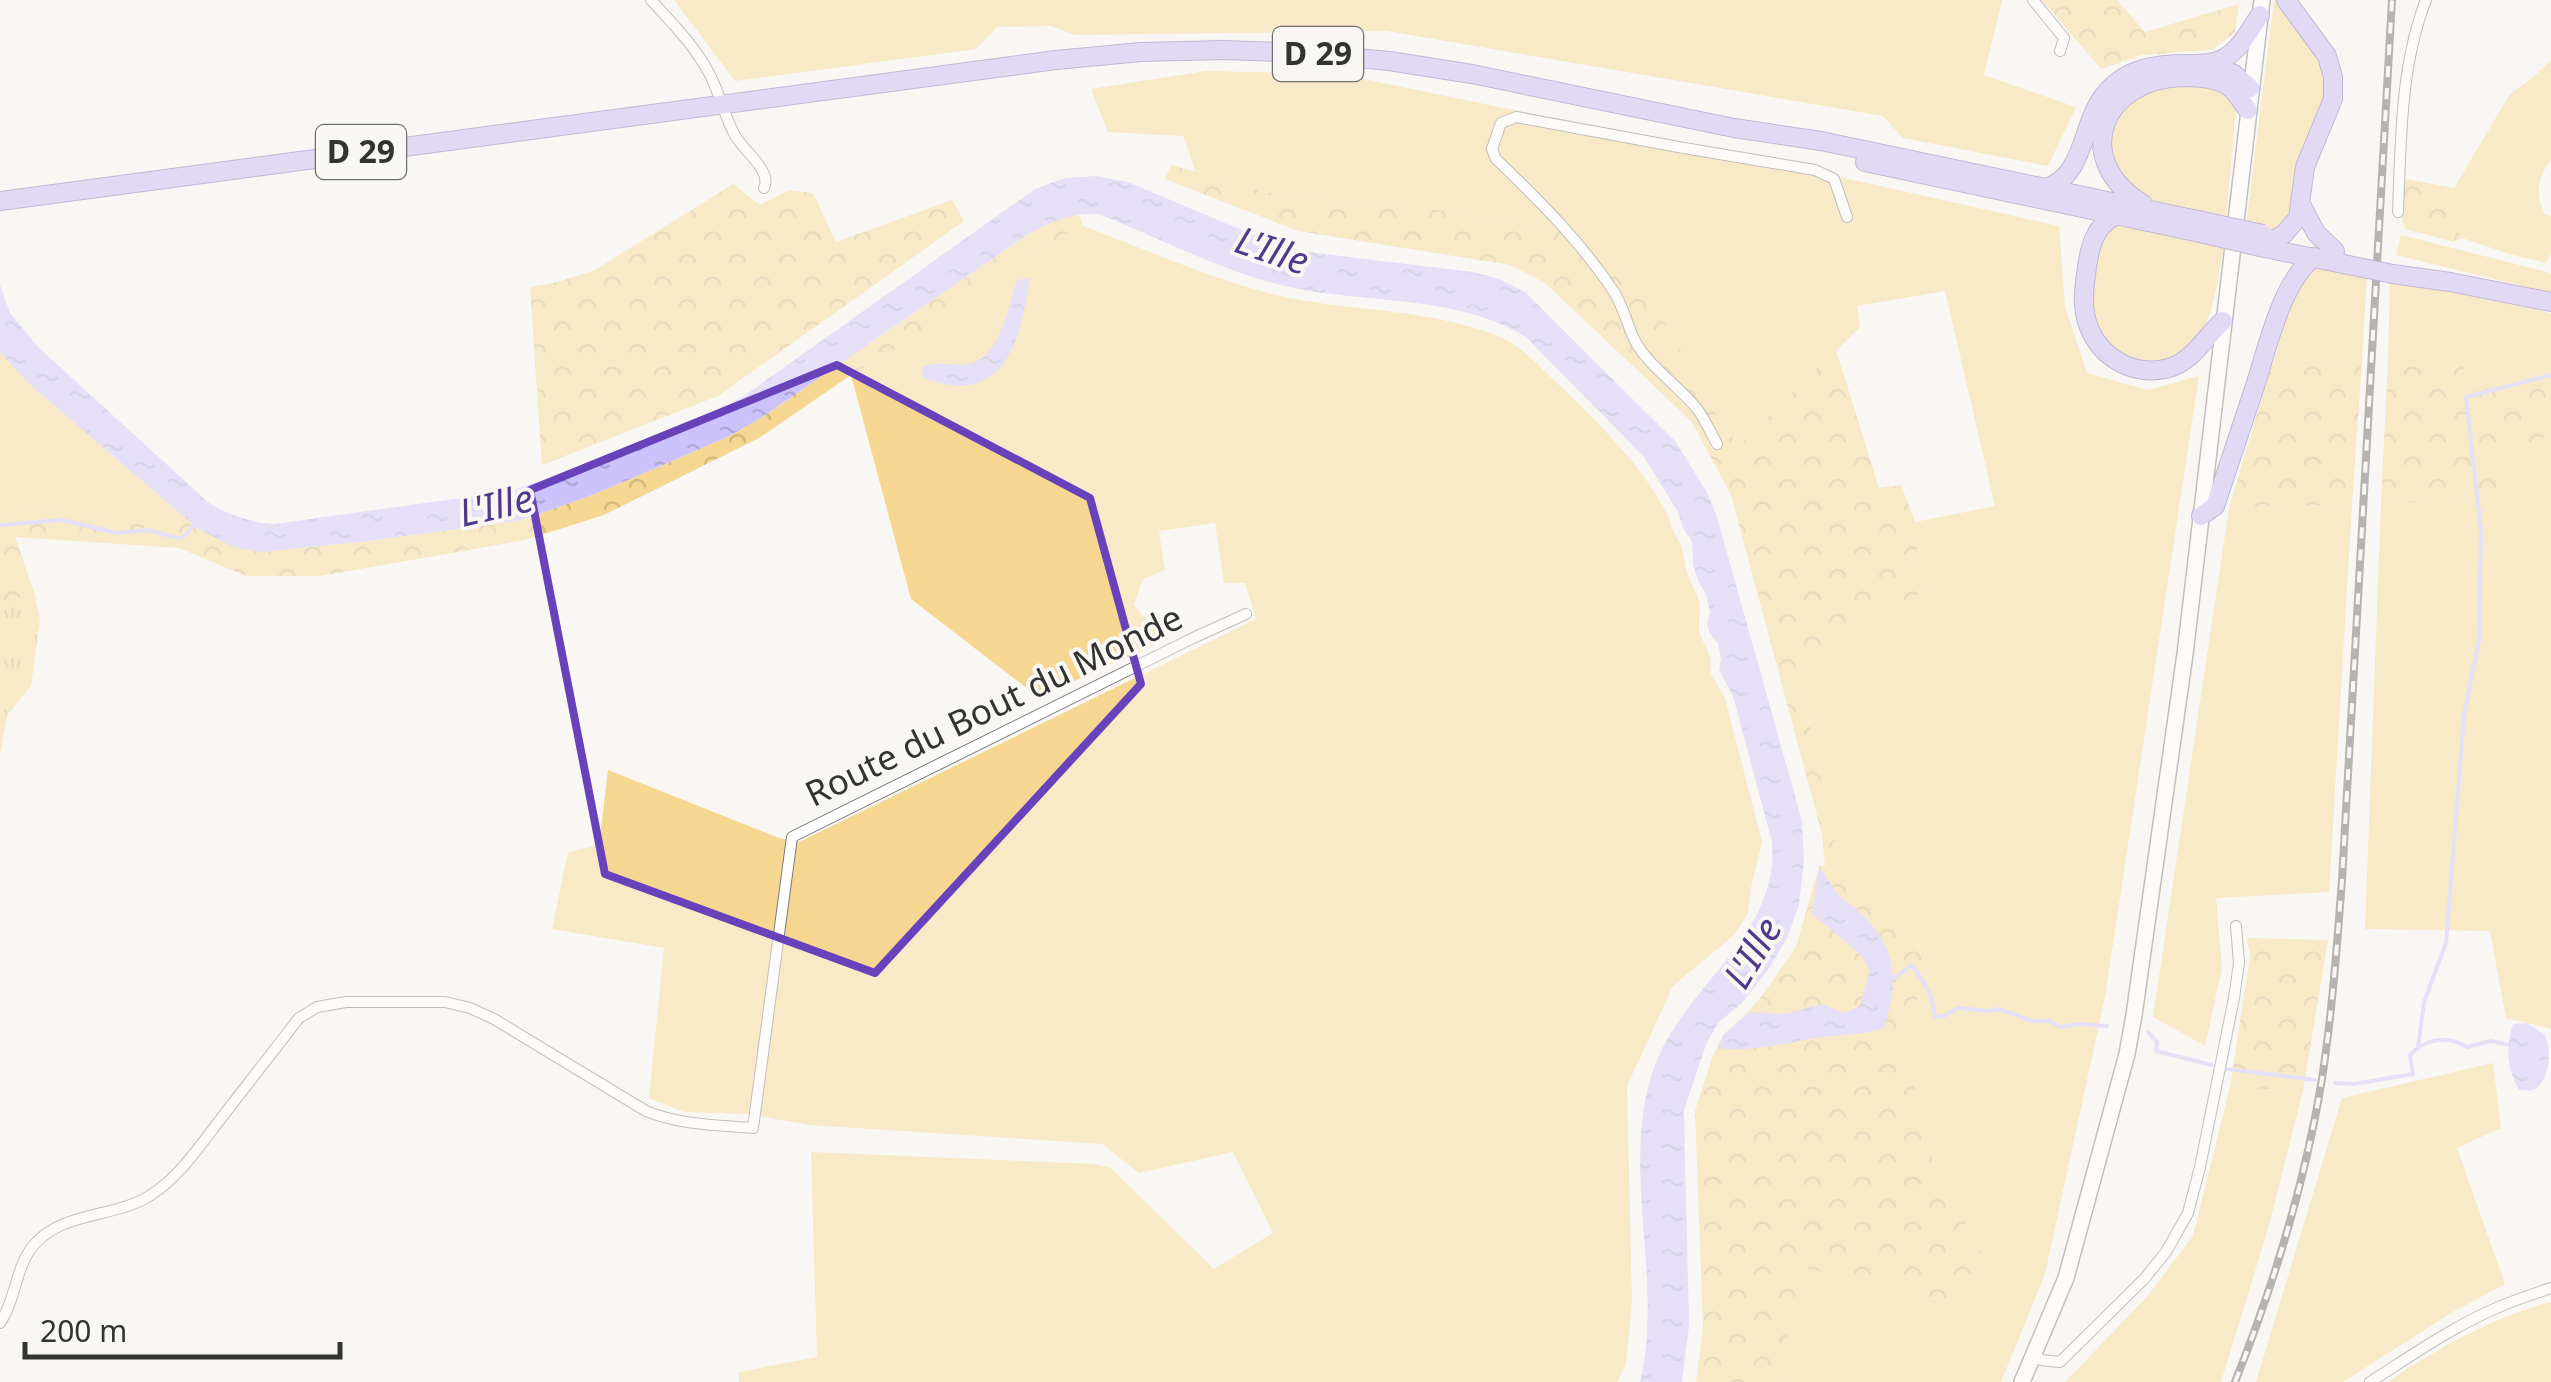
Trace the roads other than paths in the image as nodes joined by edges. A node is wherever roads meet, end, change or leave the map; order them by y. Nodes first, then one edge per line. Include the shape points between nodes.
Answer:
1 (651, 0) edge
2 (2034, 0) edge
3 (2286, 0) edge
4 (2426, 0) edge
5 (2261, 8) edge
6 (2060, 51) dead end
7 (2206, 64) junction
8 (2250, 88) junction
9 (721, 104) junction
10 (2248, 110) junction
11 (2104, 161) junction
12 (764, 188) dead end
13 (2044, 194) junction
14 (2082, 196) junction
15 (0, 200) edge
16 (2300, 203) junction
17 (2152, 210) junction
18 (2398, 212) dead end
19 (2116, 216) junction
20 (1847, 217) dead end
21 (2206, 228) junction
22 (2267, 240) junction
23 (2335, 251) junction
24 (2314, 257) junction
25 (2369, 264) junction
26 (2551, 302) edge
27 (2224, 321) junction
28 (1717, 444) dead end
29 (2201, 516) junction
30 (1246, 614) dead end
31 (2236, 926) dead end
32 (2551, 1288) edge
33 (0, 1323) edge
34 (2034, 1354) junction
35 (2022, 1382) edge
36 (2370, 1382) edge

1 - 9 street via 699,56
2 - 6 street via 2064,38
3 - 16 main road via 2320,44 2333,78
4 - 18 street via 2408,59
5 - 7 main road via 2234,51
5 - 8 main road
7 - 8 main road
7 - 13 main road via 2150,66 2118,81 2093,114 2071,170
8 - 10 main road
9 - 12 street via 766,176
9 - 13 main road, D 29 via 1141,52 1304,53 1472,74 1838,144
9 - 15 main road, D 29
10 - 11 main road via 2215,80 2142,84 2110,115
10 - 27 main road
11 - 14 main road
11 - 17 main road via 2116,184
13 - 14 main road, D 29
13 - 19 main road, D 29
14 - 17 main road, D 29
16 - 22 main road via 2295,222
16 - 23 main road
17 - 21 main road, D 29
19 - 21 main road, D 29
19 - 27 main road via 2094,238 2084,289 2085,317 2106,354 2131,368 2171,367
20 - 28 street via 1834,179 1815,170 1516,116 1501,123 1492,149 1496,159 1585,251 1636,342 1698,411
21 - 22 main road, D 29, bridge
22 - 23 main road, D 29
22 - 24 main road, D 29
23 - 25 main road, D 29
24 - 25 main road, D 29
24 - 29 main road via 2289,291 2215,506
25 - 26 main road, D 29
27 - 29 main road
29 - 34 main road via 2127,1054 2066,1278
30 - 33 street, Route du Bout du Monde via 792,837 753,1128 646,1111 470,1008 445,1002 317,1007 299,1018 182,1168 152,1194 48,1232 32,1247
31 - 34 street via 2234,998 2188,1213 2144,1279 2060,1362
32 - 36 street via 2466,1324
34 - 35 main road

